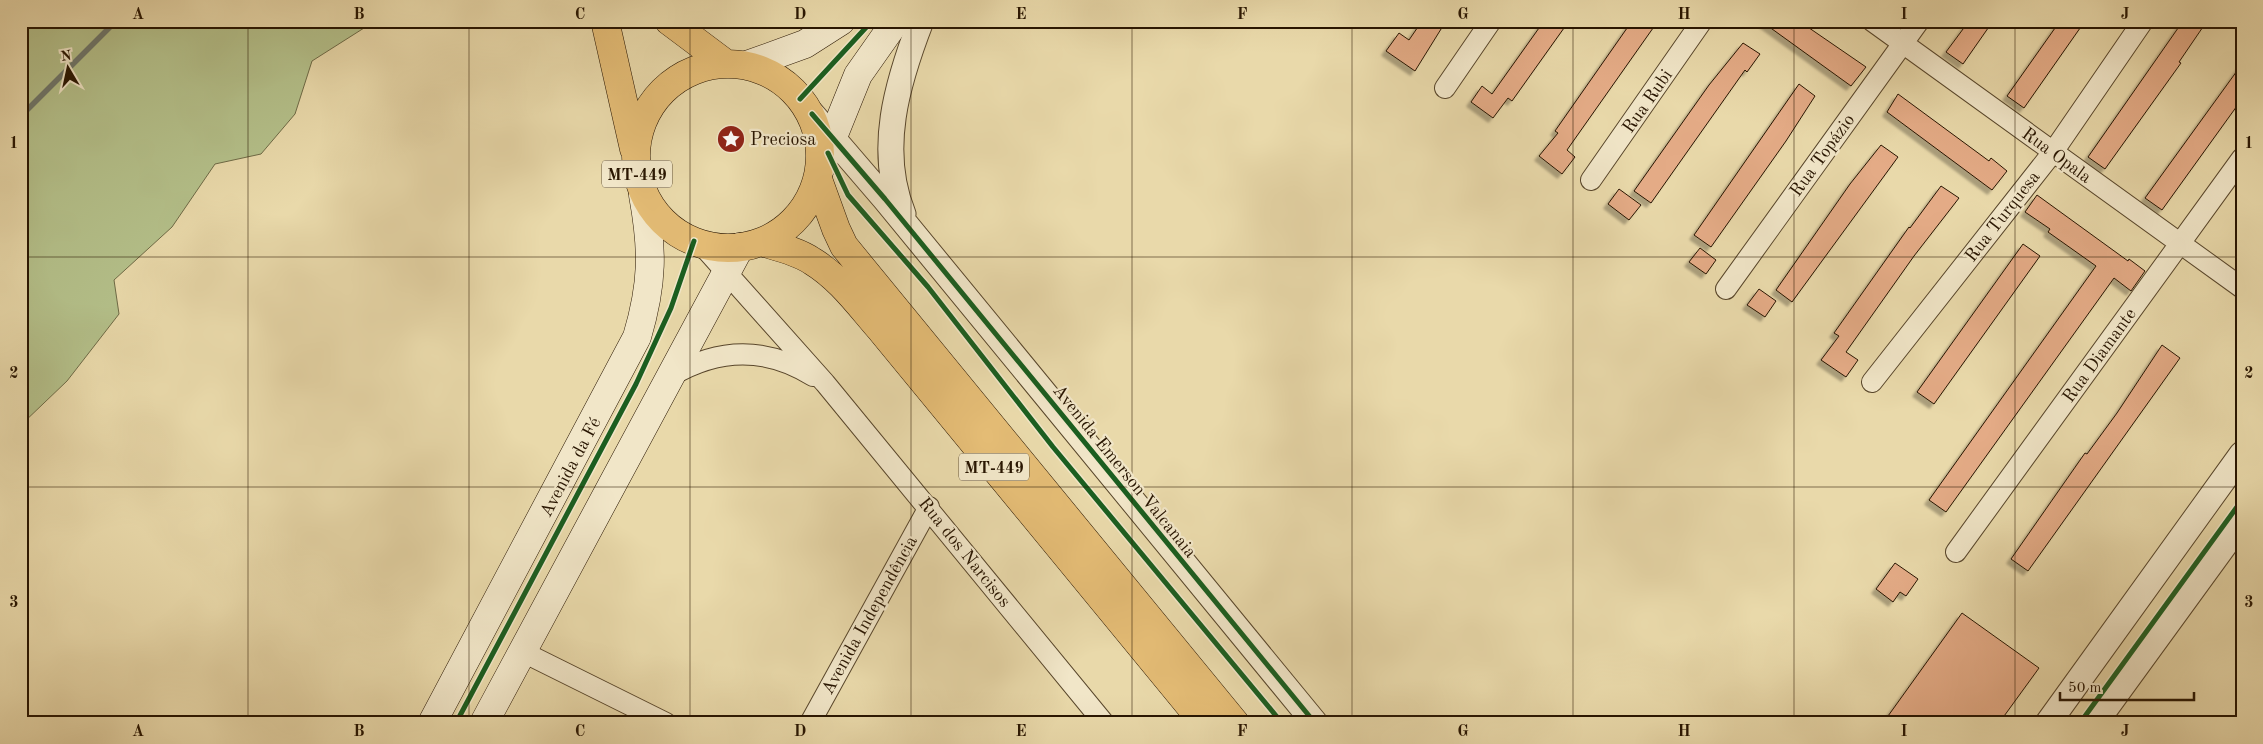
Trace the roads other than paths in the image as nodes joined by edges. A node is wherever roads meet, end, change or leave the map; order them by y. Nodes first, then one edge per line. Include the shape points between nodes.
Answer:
1 (604, 21) edge
2 (669, 21) edge
3 (841, 21) edge
4 (896, 21) edge
5 (921, 21) edge
6 (1491, 21) edge
7 (1702, 21) edge
8 (1872, 21) edge
9 (1919, 21) edge
10 (2143, 21) edge
11 (1903, 44) junction
12 (736, 64) junction
13 (1445, 88) dead end
14 (812, 114) junction
15 (833, 139) junction
16 (2053, 152) junction
17 (635, 153) junction
18 (2242, 158) edge
19 (820, 176) junction
20 (1591, 180) dead end
21 (643, 195) junction
22 (914, 236) junction
23 (2180, 243) junction
24 (701, 244) junction
25 (750, 244) junction
26 (726, 272) junction
27 (2242, 288) edge
28 (1726, 289) dead end
29 (669, 378) junction
30 (1872, 382) dead end
31 (825, 383) junction
32 (2242, 454) edge
33 (929, 507) junction
34 (2242, 521) edge
35 (1956, 552) dead end
36 (523, 652) junction
37 (432, 723) edge
38 (484, 723) edge
39 (666, 723) edge
40 (810, 723) edge
41 (1104, 723) edge
42 (1204, 723) edge
43 (1235, 723) edge
44 (1315, 723) edge
45 (2048, 723) edge
46 (2095, 723) edge

1 - 17 main road, MT-449
2 - 12 main road, MT-449
3 - 12 main road via 805,44
4 - 15 main road via 858,75
5 - 22 street via 908,54 890,130 895,189
6 - 13 street
7 - 20 street, Rua Rubi
8 - 11 street, Rua Opala
9 - 11 street, Rua Topázio
10 - 16 street, Rua Turquesa
11 - 16 street, Rua Opala
11 - 28 street, Rua Topázio
12 - 14 main road, MT-449 via 773,75 795,92
12 - 17 main road, MT-449 via 704,66 683,74 663,89 648,108 638,131
14 - 15 street
14 - 19 main road, MT-449 via 820,141
15 - 19 main road
15 - 22 street
16 - 23 street, Rua Opala
16 - 30 street, Rua Turquesa
17 - 21 main road, MT-449
18 - 23 street, Rua Diamante
19 - 25 main road via 798,217 777,234
19 - 43 main road, MT-449 via 844,246
21 - 24 main road, MT-449 via 657,217 677,234
21 - 37 main road, Avenida da Fé via 651,238 651,270 647,304 637,337
22 - 44 street, Avenida Emerson Valcanaia
23 - 27 street, Rua Opala
23 - 35 street, Rua Diamante
24 - 25 main road, MT-449 via 727,248
24 - 26 street, Rua dos Narcisos
25 - 26 main road
25 - 42 main road, MT-449 via 791,250 836,278
26 - 29 main road
26 - 31 street, Rua dos Narcisos
29 - 31 street, Rua dos Narcisos via 706,358 749,354 790,364
29 - 36 main road
31 - 33 street, Rua dos Narcisos
32 - 45 street
33 - 40 street, Avenida Independência
33 - 41 street, Rua dos Narcisos
34 - 46 street
36 - 38 main road
36 - 39 street

